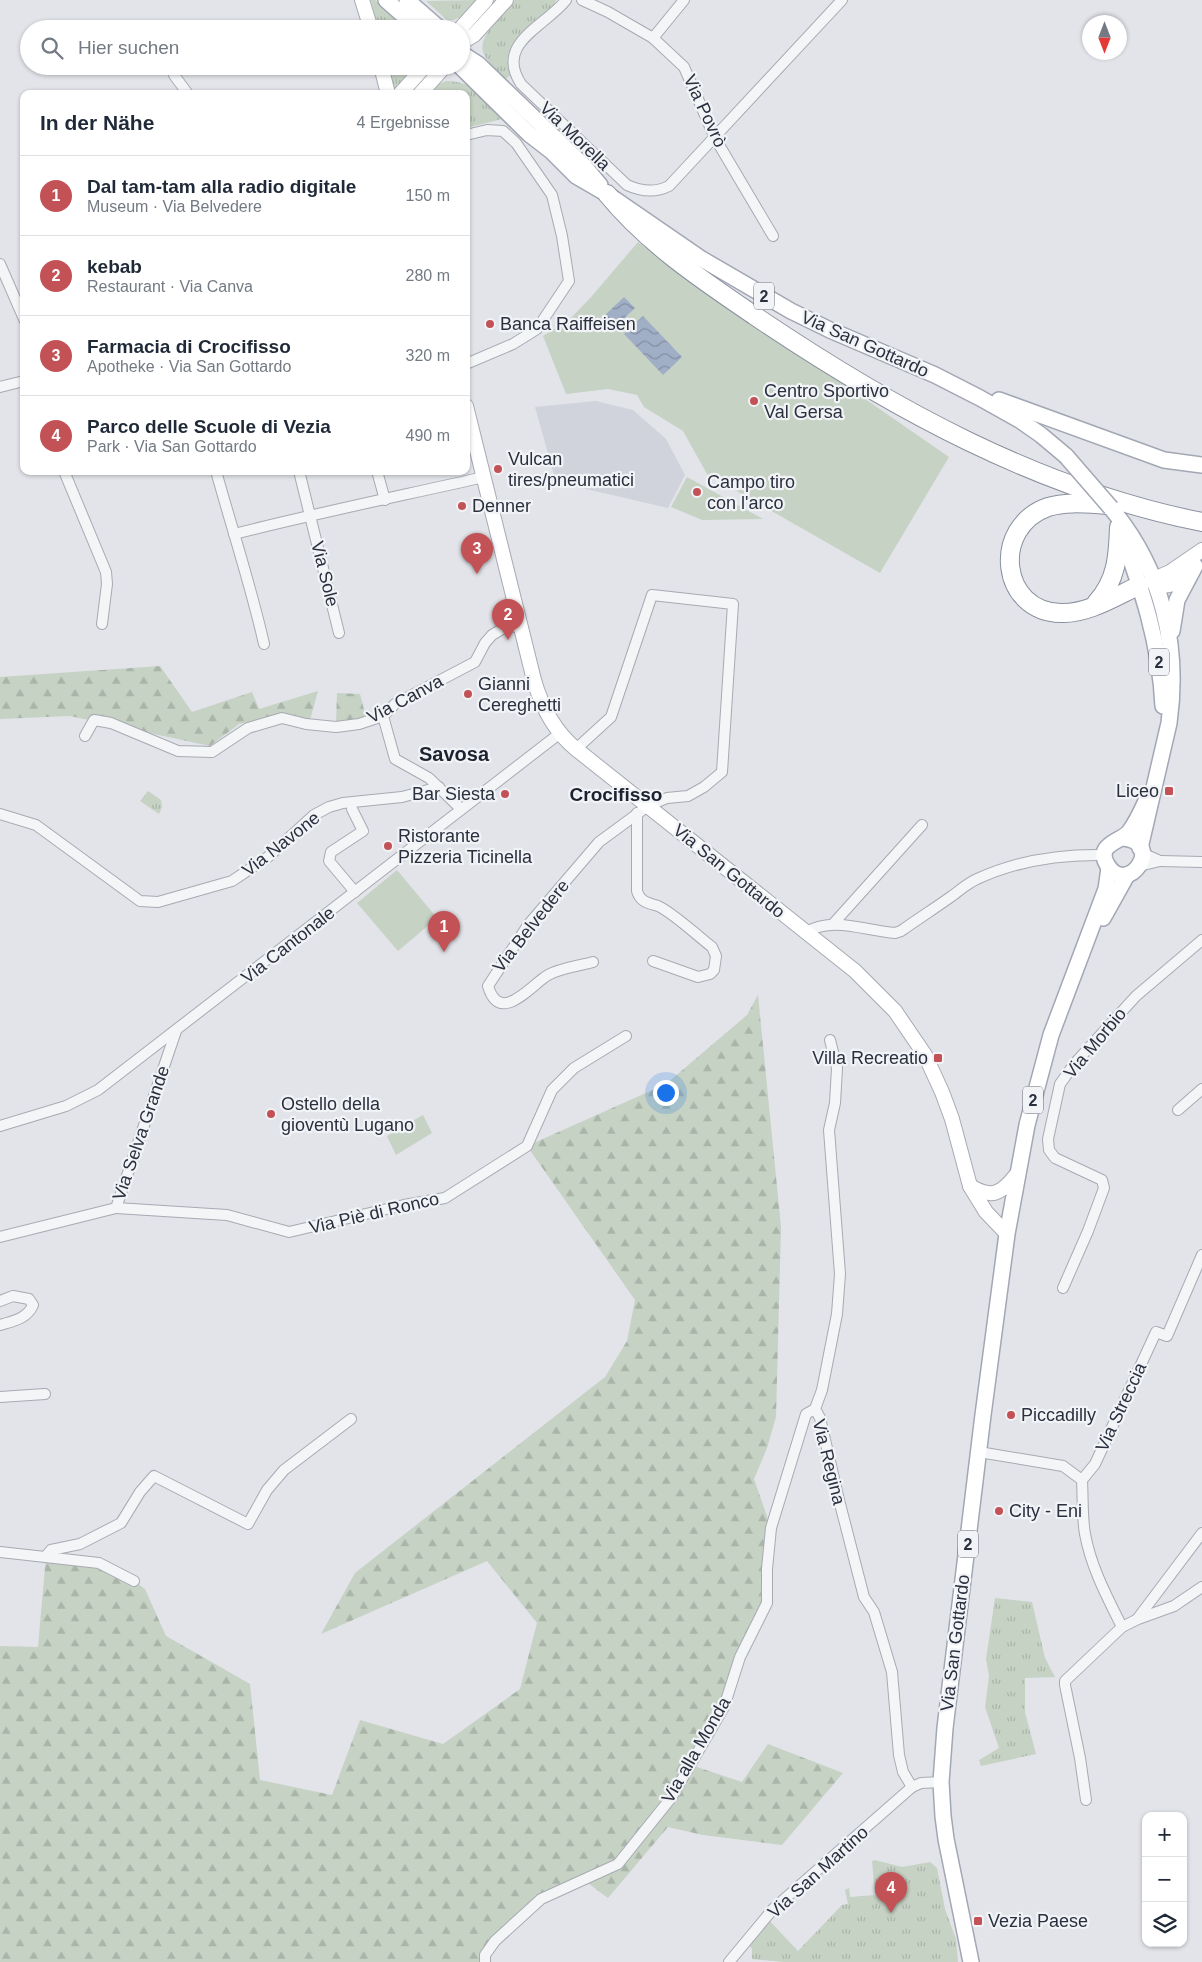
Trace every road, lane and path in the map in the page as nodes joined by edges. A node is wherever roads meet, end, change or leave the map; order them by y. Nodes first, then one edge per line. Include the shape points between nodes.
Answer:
1 (362, 0) edge
2 (386, 0) edge
3 (407, 0) edge
4 (486, 0) edge
5 (506, 0) edge
6 (566, 0) edge
7 (582, 0) edge
8 (684, 0) edge
9 (842, 0) edge
10 (368, 20) edge
11 (409, 20) edge
12 (430, 20) edge
13 (468, 20) edge
14 (470, 37) edge
15 (652, 38) junction
16 (470, 59) edge
17 (174, 75) dead end
18 (383, 75) edge
19 (416, 75) edge
20 (437, 75) edge
21 (469, 75) edge
22 (185, 90) edge
23 (387, 90) edge
24 (403, 90) edge
25 (424, 90) edge
26 (470, 134) edge
27 (715, 138) junction
28 (607, 194) junction
29 (773, 236) dead end
30 (0, 264) edge
31 (20, 310) edge
32 (470, 362) edge
33 (935, 375) junction
34 (20, 382) edge
35 (0, 387) edge
36 (470, 422) edge
37 (1202, 466) edge
38 (66, 475) edge
39 (217, 475) edge
40 (300, 475) edge
41 (378, 475) edge
42 (484, 477) junction
43 (385, 500) junction
44 (1132, 506) junction
45 (1112, 508) junction
46 (310, 515) junction
47 (1202, 522) edge
48 (1119, 527) junction
49 (234, 534) junction
50 (1202, 550) edge
51 (1198, 562) edge
52 (1150, 584) junction
53 (1095, 605) junction
54 (102, 624) dead end
55 (520, 625) junction
56 (339, 633) dead end
57 (264, 644) dead end
58 (1171, 652) junction
59 (383, 716) junction
60 (559, 734) junction
61 (85, 736) dead end
62 (1164, 741) junction
63 (576, 749) junction
64 (1154, 786) junction
65 (439, 787) junction
66 (352, 809) dead end
67 (461, 809) junction
68 (643, 809) junction
69 (0, 814) edge
70 (922, 825) dead end
71 (1122, 838) junction
72 (1137, 861) junction
73 (1107, 862) junction
74 (1201, 863) edge
75 (355, 892) junction
76 (833, 924) junction
77 (806, 932) junction
78 (1202, 940) edge
79 (653, 961) dead end
80 (593, 962) dead end
81 (1074, 970) junction
82 (176, 1031) junction
83 (626, 1036) dead end
84 (830, 1040) dead end
85 (1202, 1089) edge
86 (1178, 1110) dead end
87 (0, 1126) edge
88 (1016, 1175) junction
89 (970, 1186) junction
90 (116, 1208) junction
91 (1007, 1234) junction
92 (0, 1237) edge
93 (1202, 1255) edge
94 (1063, 1288) dead end
95 (0, 1301) edge
96 (0, 1325) edge
97 (45, 1394) dead end
98 (0, 1397) edge
99 (815, 1409) junction
100 (351, 1419) dead end
101 (979, 1452) junction
102 (1082, 1480) junction
103 (1202, 1533) edge
104 (0, 1552) edge
105 (46, 1556) junction
106 (134, 1581) dead end
107 (1202, 1587) edge
108 (1138, 1619) junction
109 (1122, 1627) junction
110 (941, 1782) junction
111 (912, 1787) junction
112 (1086, 1800) dead end
113 (485, 1962) edge
114 (729, 1962) edge
115 (971, 1962) edge

1 - 10 main road
2 - 11 main road
3 - 12 main road
4 - 13 main road
5 - 14 main road
6 - 27 street, Via Morella via 520,42 514,57 516,76 627,185 642,191 669,186
7 - 15 street, Via Povrò
8 - 15 street
9 - 27 street, Via Morella
15 - 27 street, Via Povrò via 684,67
16 - 28 main road, Via San Gottardo / 2 via 584,166
17 - 22 street
18 - 23 main road
19 - 24 main road
20 - 25 main road
21 - 28 main road, Via San Gottardo / 2 via 576,176
26 - 32 street via 502,131 516,143 552,195 569,281 537,329 513,344
27 - 29 street, Via Povrò
28 - 33 main road, Via San Gottardo / 2 via 753,290 830,330
28 - 44 highway via 648,238 800,347 967,441 1062,483
30 - 31 street
33 - 37 main road via 1128,448 1164,460
33 - 45 main road, Via San Gottardo / 2, bridge via 1041,435 1066,456
34 - 35 street
36 - 42 main road, Via San Gottardo
38 - 54 street via 106,572
39 - 49 street
40 - 46 street, Via Sole
41 - 43 street
42 - 43 street
42 - 55 main road, Via San Gottardo
43 - 46 street
44 - 47 highway
44 - 53 highway via 1066,503 1047,508 1026,520 1013,540 1009,556 1011,573 1020,592 1031,603 1062,613
45 - 48 main road, Via San Gottardo / 2
45 - 52 main road, Via San Gottardo / 2 via 1134,536
46 - 49 street
46 - 56 street, Via Sole
48 - 52 main road, Via San Gottardo / 2
48 - 53 highway via 1113,577
49 - 57 street
50 - 52 main road
51 - 52 main road via 1174,584
51 - 58 main road via 1177,600
52 - 53 highway
52 - 58 main road, Via San Gottardo / 2 via 1165,616
52 - 62 main road, Via San Gottardo / 2
55 - 59 street, Via Canva via 492,635 475,662 395,704
55 - 60 main road, Via San Gottardo via 537,690
58 - 62 main road, Via San Gottardo / 2 via 1172,702
59 - 61 street, Via Canva via 336,727 282,718 248,728 212,752 178,750 111,723 94,720
59 - 65 street via 395,759 424,774
60 - 63 main road, Via San Gottardo
60 - 67 street, Via Cantonale
62 - 64 main road, Via San Gottardo / 2
63 - 68 main road, Via San Gottardo
63 - 68 street via 611,717 652,595 733,604 722,772 688,796 667,798
64 - 71 main road, Via San Gottardo / 2 via 1136,822
64 - 72 main road, Via San Gottardo / 2
65 - 67 street
65 - 69 street, Via Navone via 402,797 329,807 314,816 268,857 232,881 158,902 140,900 36,825
66 - 75 street via 363,831 331,852 330,861
67 - 75 street, Via Cantonale
68 - 77 main road, Via San Gottardo
68 - 79 street via 638,897 660,907 712,947 716,956 714,970 704,977
68 - 80 street, Via Belvedere via 599,842 528,925 488,986 499,1002 515,1001 548,975
70 - 76 street
71 - 72 main road via 1133,840
71 - 73 main road via 1112,841 1106,850
72 - 73 main road via 1120,875
72 - 74 street
72 - 81 main road, Via San Gottardo / 2
73 - 76 street via 1080,855 1015,865 976,879 895,933
73 - 81 main road, Via San Gottardo / 2 via 1106,889
75 - 82 street, Via Cantonale
76 - 77 street via 816,926
77 - 89 main road, Via San Gottardo via 867,982 895,1011 915,1040 942,1092
78 - 94 street, Via Morbio via 1136,996 1060,1084 1048,1139 1049,1150 1055,1158 1102,1180 1104,1188
81 - 88 main road, Via San Gottardo / 2 via 1045,1053
82 - 87 street, Via Cantonale via 98,1090 66,1106
82 - 90 street, Via Selva Grande
83 - 90 street, Via Piè di Ronco via 574,1068 552,1090 527,1146 445,1198 404,1204 289,1232 227,1215
84 - 99 street, Via Regina via 837,1068 829,1130 840,1274 837,1314 822,1390
85 - 86 street
88 - 89 main road via 1005,1188 995,1193
88 - 91 main road, Via San Gottardo / 2
89 - 91 main road, Via San Gottardo via 986,1212
90 - 92 street, Via Selva Grande
91 - 101 main road, Via San Gottardo / 2
93 - 102 street, Via Streccia via 1167,1336 1156,1332 1095,1464
95 - 96 street via 13,1296 29,1299 33,1305 24,1318
97 - 98 street
99 - 111 street, Via Regina via 820,1418 864,1597 874,1612 892,1672 899,1755 903,1772
99 - 113 street, Via alla Monda via 806,1414 771,1528 767,1603 740,1657 724,1707 671,1798 618,1864 541,1900 495,1941 485,1955
100 - 105 street via 284,1470 267,1490 248,1524 154,1476 121,1523 80,1544 52,1550
101 - 102 street via 1063,1466
101 - 110 main road, Via San Gottardo / 2
102 - 109 street via 1087,1545 1106,1596
103 - 108 street
104 - 105 street
105 - 106 street via 99,1563
107 - 108 street via 1174,1606
108 - 109 street
109 - 112 street via 1065,1683
110 - 111 street
110 - 115 main road, Via San Gottardo / 2 via 942,1816
111 - 114 street, Via San Martino via 773,1909

